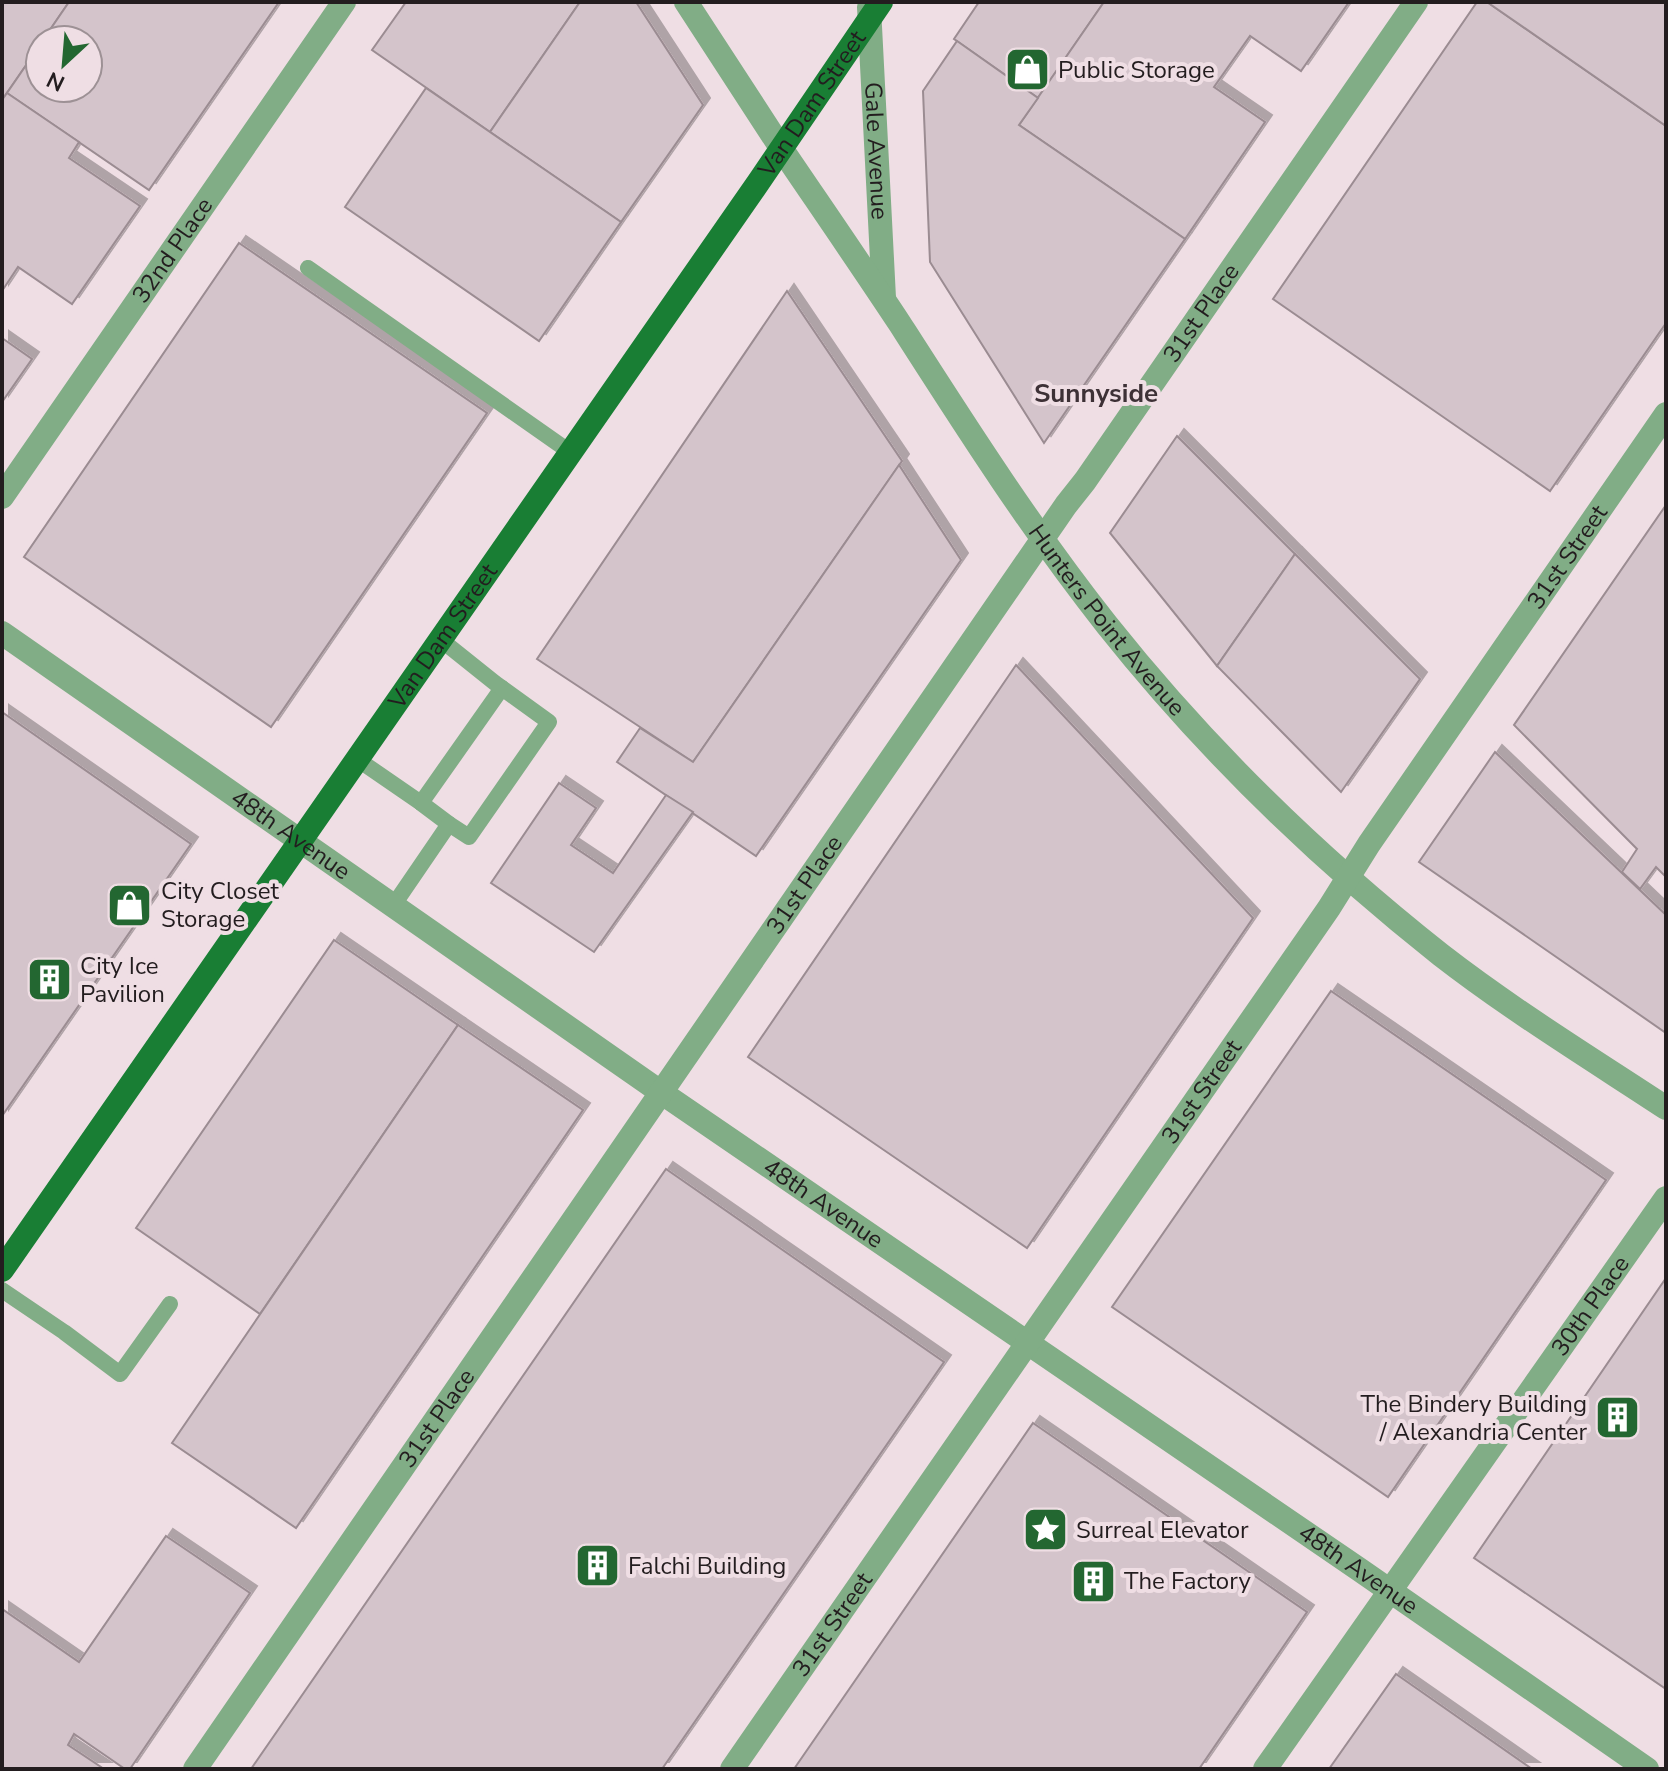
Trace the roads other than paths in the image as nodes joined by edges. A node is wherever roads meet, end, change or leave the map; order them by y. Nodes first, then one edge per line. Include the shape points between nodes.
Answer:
1 (344, 2) edge
2 (686, 2) edge
3 (1416, 2) edge
4 (873, 8) edge
5 (781, 148) junction
6 (308, 268) dead end
7 (884, 301) junction
8 (1666, 414) edge
9 (570, 452) junction
10 (2, 497) edge
11 (1042, 541) junction
12 (2, 633) edge
13 (440, 639) junction
14 (502, 688) junction
15 (357, 759) junction
16 (421, 803) junction
17 (449, 824) junction
18 (300, 841) junction
19 (1348, 877) junction
20 (393, 906) junction
21 (662, 1093) junction
22 (1666, 1108) edge
23 (1666, 1198) edge
24 (2, 1270) edge
25 (2, 1290) edge
26 (170, 1304) dead end
27 (1027, 1342) junction
28 (1390, 1591) junction
29 (195, 1769) edge
30 (732, 1769) edge
31 (1265, 1769) edge
32 (1647, 1769) edge

1 - 10 street, 32nd Place
2 - 5 street, Hunters Point Avenue
3 - 11 street, 31st Place
4 - 5 main road, Van Dam Street
4 - 7 street, Gale Avenue
5 - 7 street, Hunters Point Avenue
5 - 9 main road, Van Dam Street
6 - 9 lane
7 - 11 street, Hunters Point Avenue
8 - 19 street, 31st Street
9 - 13 main road, Van Dam Street
11 - 19 street, Hunters Point Avenue via 1178,709
11 - 21 street, 31st Place
12 - 18 street, 48th Avenue
13 - 14 lane
13 - 15 main road, Van Dam Street
14 - 16 lane
14 - 17 lane via 549,722 469,837
15 - 16 lane
15 - 18 main road, Van Dam Street
16 - 17 lane
17 - 20 lane
18 - 20 street, 48th Avenue
18 - 24 main road, Van Dam Street
19 - 22 street, Hunters Point Avenue via 1454,964
19 - 27 street, 31st Street
20 - 21 street, 48th Avenue
21 - 27 street, 48th Avenue
21 - 29 street, 31st Place
23 - 28 street, 30th Place
25 - 26 lane via 120,1374
27 - 28 street, 48th Avenue
27 - 30 street, 31st Street
28 - 31 street, 30th Place
28 - 32 street, 48th Avenue

